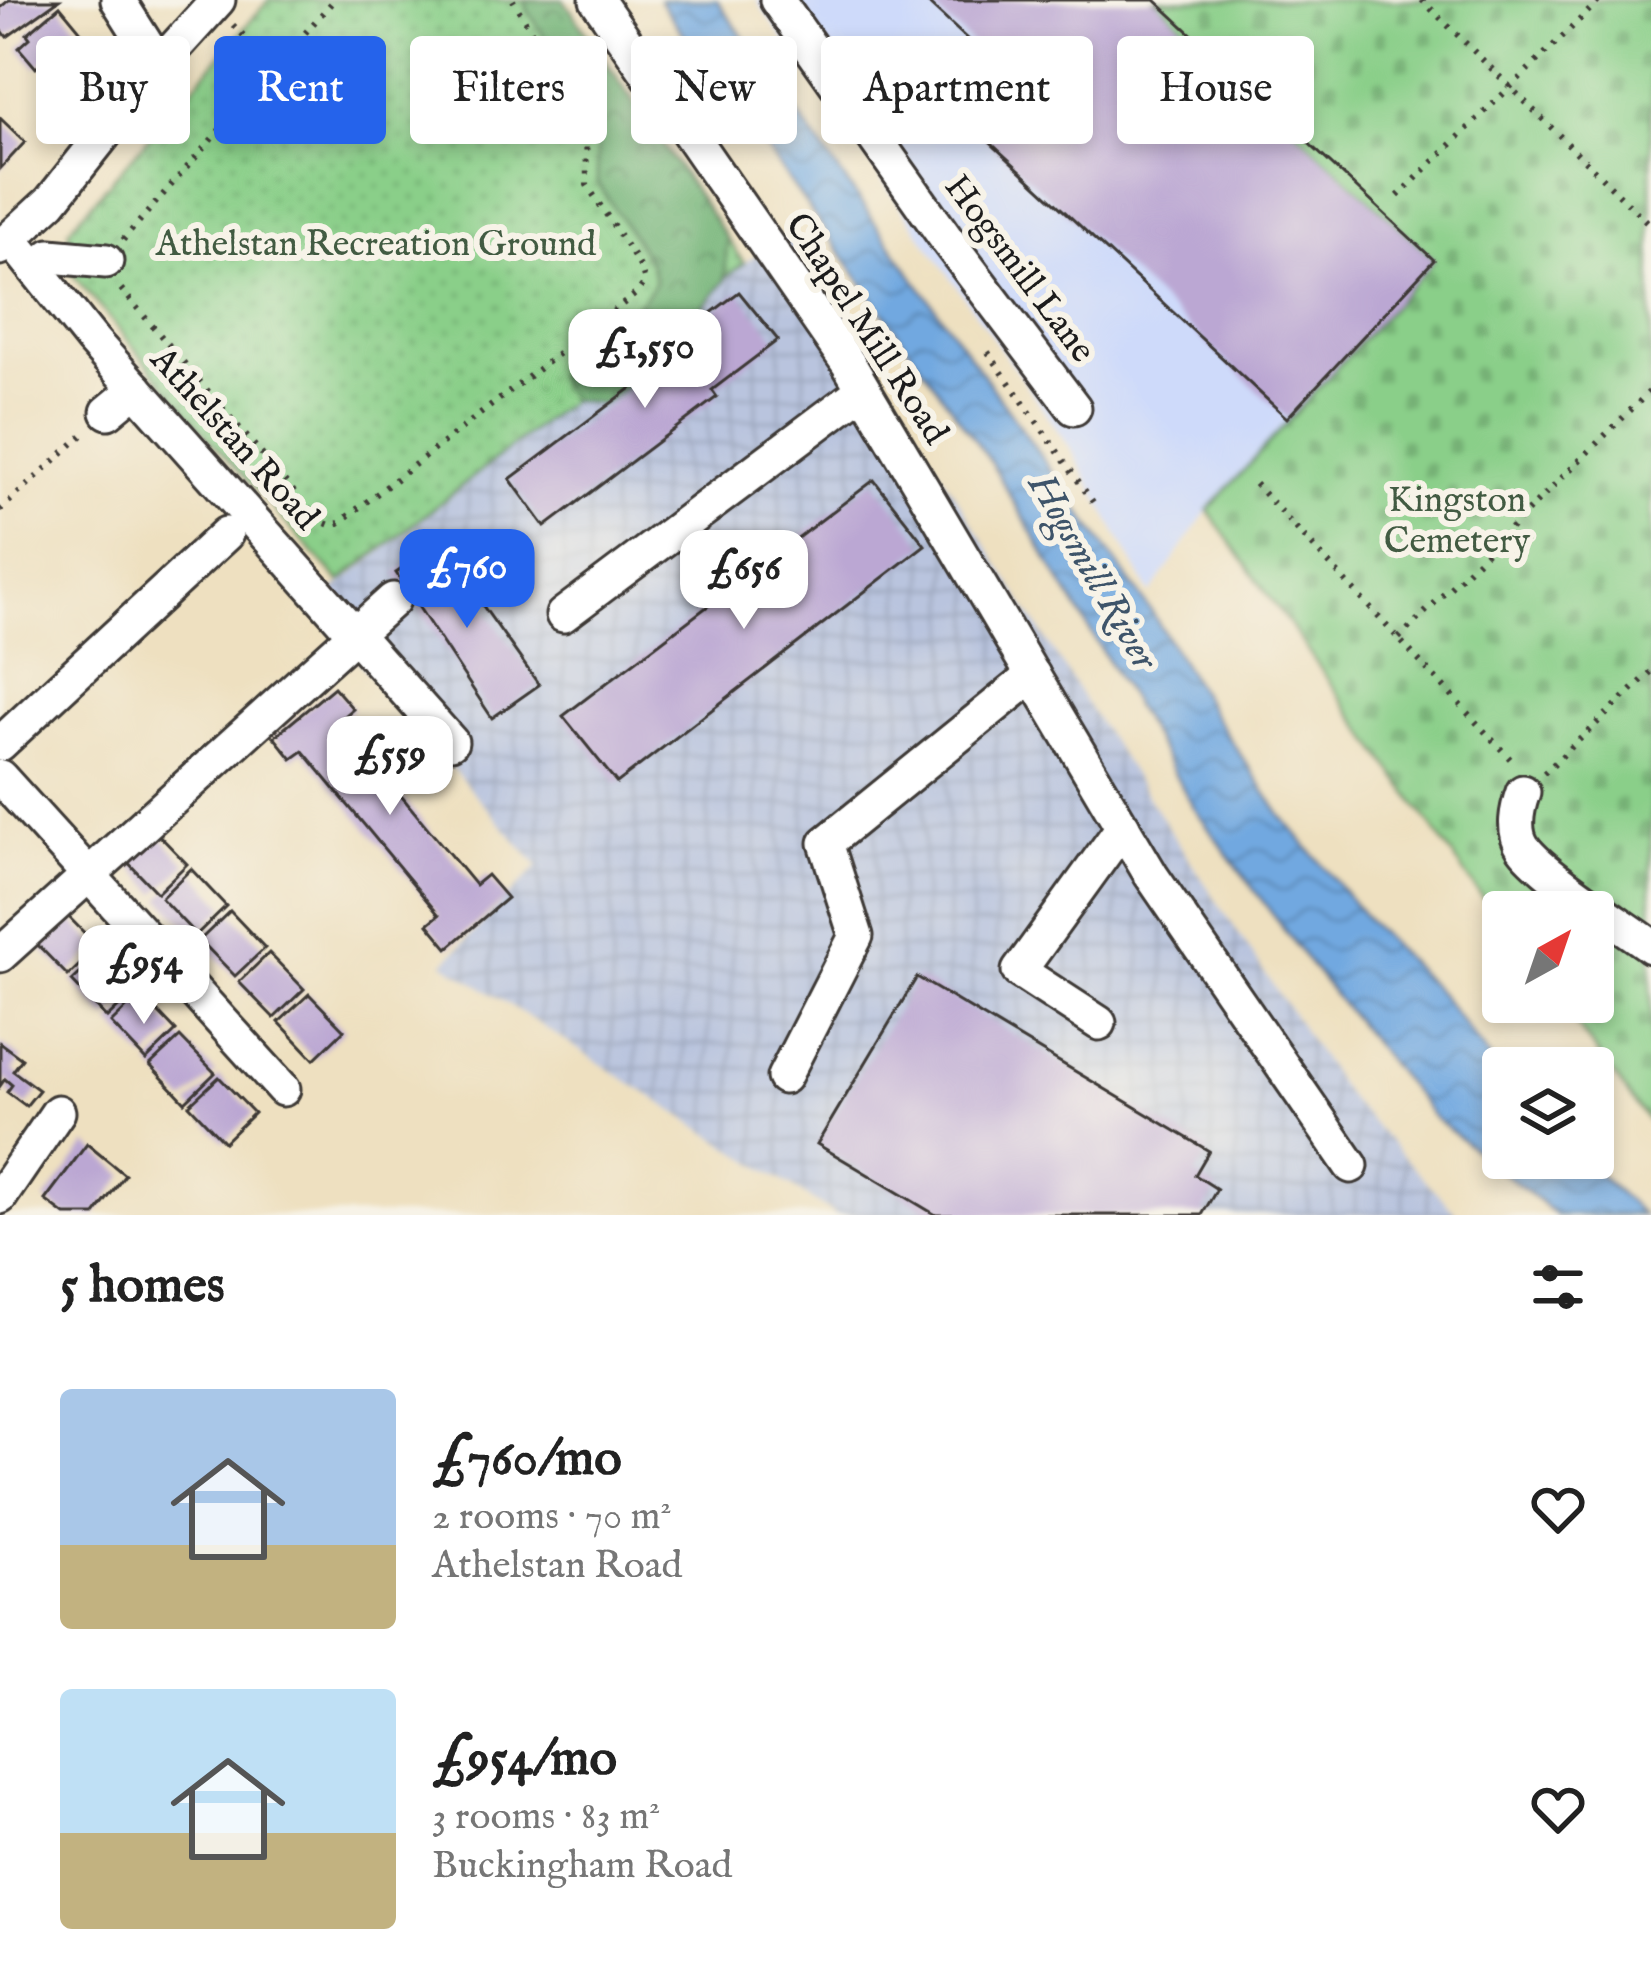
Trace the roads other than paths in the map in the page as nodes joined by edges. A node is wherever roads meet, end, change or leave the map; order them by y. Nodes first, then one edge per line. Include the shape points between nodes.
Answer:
1 (118, 0) edge
2 (597, 0) edge
3 (777, 0) edge
4 (215, 3) edge
5 (141, 36) edge
6 (185, 36) edge
7 (97, 144) edge
8 (6, 243) edge
9 (106, 261) road end
10 (36, 269) junction
11 (136, 389) junction
12 (863, 390) junction
13 (1074, 408) dead end
14 (108, 412) road end
15 (226, 534) dead end
16 (393, 601) dead end
17 (562, 615) dead end
18 (359, 635) junction
19 (1033, 675) junction
20 (451, 742) dead end
21 (0, 744) edge
22 (0, 777) edge
23 (1521, 780) road end
24 (1123, 826) junction
25 (90, 876) junction
26 (1651, 946) edge
27 (0, 955) edge
28 (1099, 1023) dead end
29 (784, 1077) dead end
30 (283, 1090) dead end
31 (58, 1112) dead end
32 (10, 1159) edge
33 (1351, 1166) dead end
34 (0, 1197) edge

1 - 5 street
2 - 12 street, Chapel Mill Road
3 - 13 street, Hogsmill Lane
4 - 6 street
7 - 8 street
8 - 10 street, Athelstan Road
9 - 10 street via 50,256
10 - 11 street, Athelstan Road
11 - 14 street
11 - 18 street, Athelstan Road
12 - 17 street
12 - 19 street, Chapel Mill Road
15 - 21 street
16 - 18 street
18 - 20 street, Athelstan Road
18 - 25 street
19 - 24 street, Chapel Mill Road
19 - 29 street via 826,844 856,936
22 - 25 street
23 - 26 street via 1521,845
24 - 28 street via 1019,971
24 - 33 street, Chapel Mill Road
25 - 27 street
25 - 30 street
31 - 32 street
32 - 34 street

